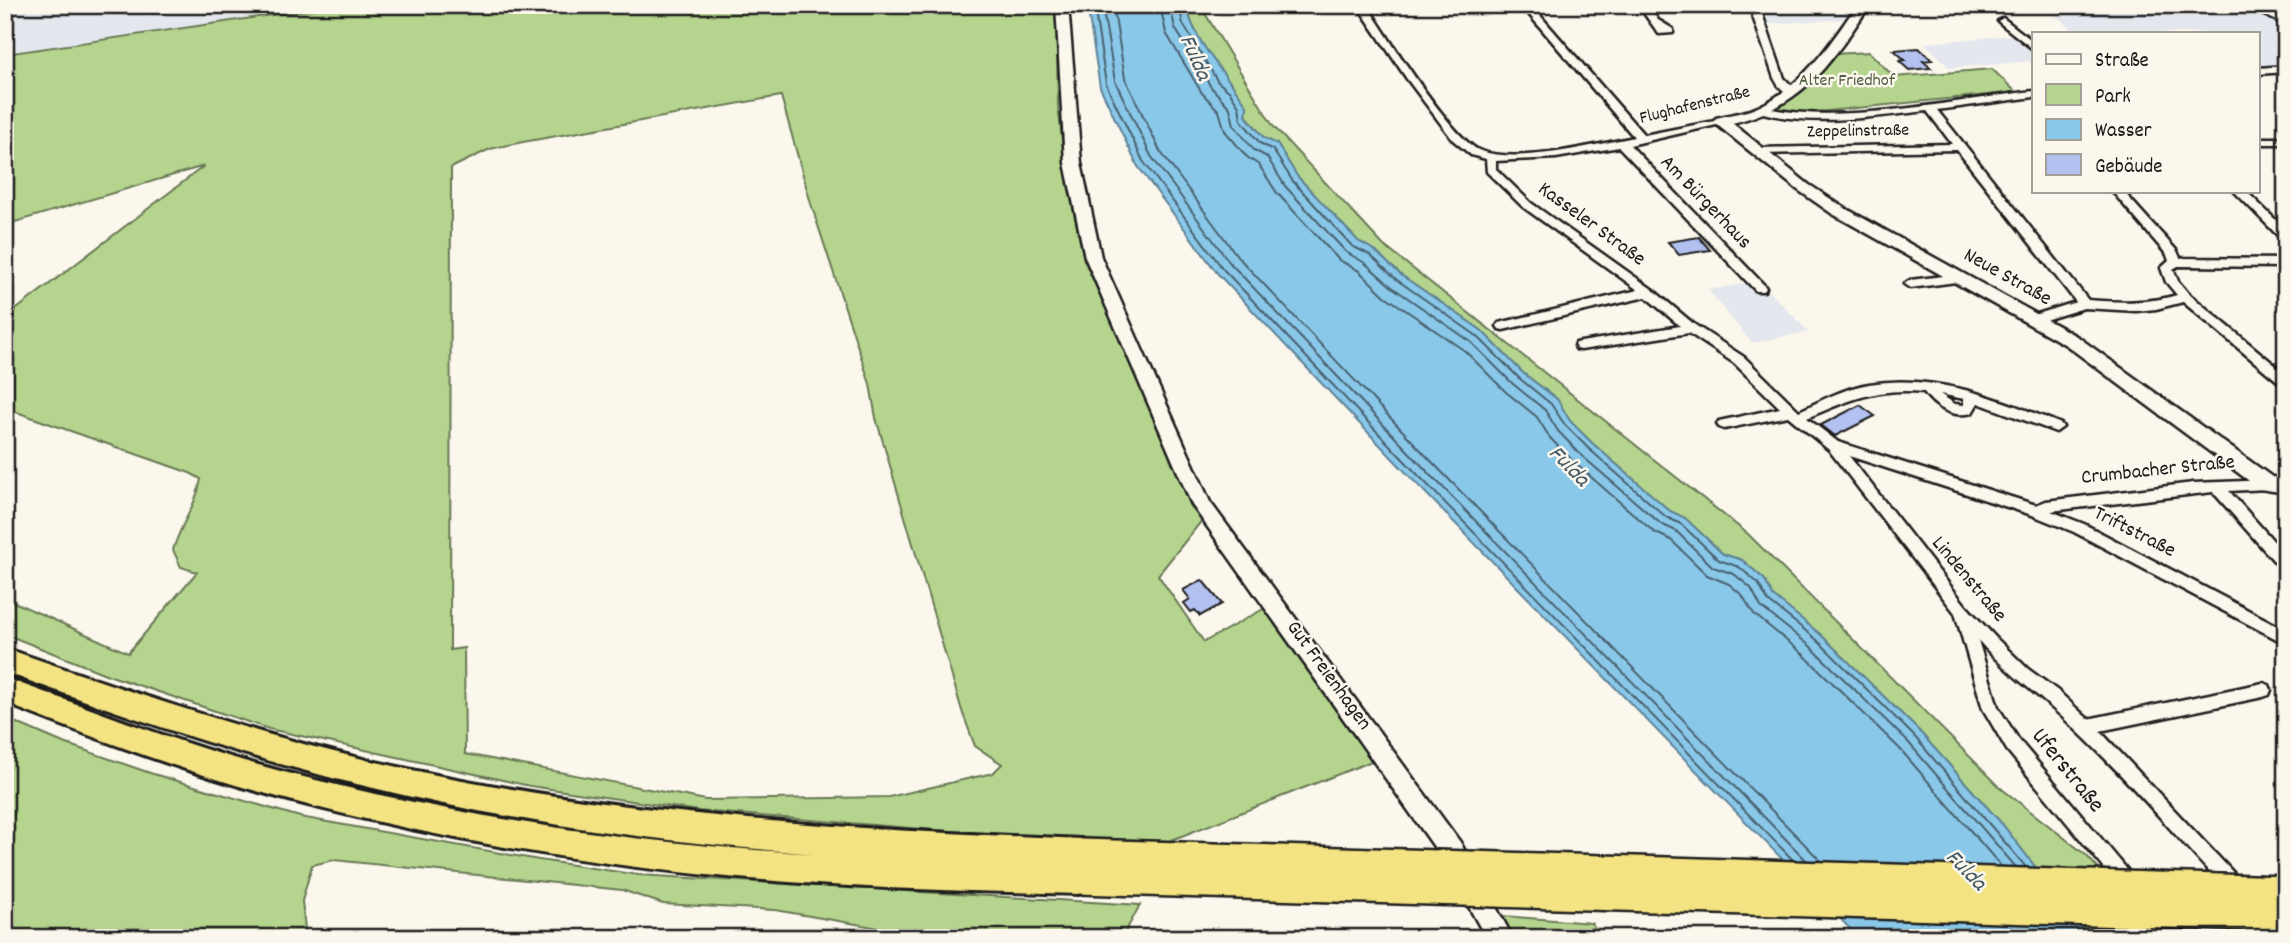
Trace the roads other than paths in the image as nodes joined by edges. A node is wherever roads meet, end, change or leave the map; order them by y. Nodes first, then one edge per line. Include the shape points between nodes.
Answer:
1 (1062, 5) edge
2 (1362, 5) edge
3 (1526, 5) edge
4 (1643, 5) edge
5 (1754, 5) edge
6 (1864, 5) edge
7 (2247, 5) edge
8 (2003, 21) dead end
9 (1655, 22) dead end
10 (2286, 22) edge
11 (2032, 45) edge
12 (2286, 69) edge
13 (2260, 71) edge
14 (1791, 91) junction
15 (2032, 96) edge
16 (1929, 107) junction
17 (1763, 110) junction
18 (1721, 121) junction
19 (1642, 140) junction
20 (2260, 141) edge
21 (2286, 141) edge
22 (1622, 143) junction
23 (1958, 148) junction
24 (1757, 151) junction
25 (1490, 159) junction
26 (2118, 192) edge
27 (2240, 192) edge
28 (2286, 237) edge
29 (2175, 262) junction
30 (2286, 263) edge
31 (1959, 278) junction
32 (1910, 284) dead end
33 (1760, 288) dead end
34 (1648, 292) junction
35 (2185, 297) junction
36 (2084, 304) junction
37 (2035, 319) junction
38 (1503, 326) dead end
39 (1691, 328) junction
40 (1581, 346) dead end
41 (2286, 381) edge
42 (1794, 414) junction
43 (1724, 424) dead end
44 (2056, 428) dead end
45 (1834, 446) junction
46 (2276, 485) edge
47 (2216, 486) junction
48 (2037, 511) junction
49 (2286, 565) edge
50 (1961, 610) junction
51 (2286, 638) edge
52 (5, 660) edge
53 (5, 690) edge
54 (2263, 690) dead end
55 (2085, 727) junction
56 (1080, 867) junction
57 (2286, 891) edge
58 (2286, 917) edge
59 (1500, 938) edge
60 (2178, 938) edge
61 (2284, 938) edge

1 - 59 street, Gut Freienhagen via 1065,98 1085,229 1093,257 1202,505 1451,850
2 - 25 street, Kasseler Straße via 1411,80 1454,134 1467,149
3 - 19 street
4 - 9 street
5 - 14 street via 1779,78
6 - 14 street, Flughafenstraße via 1834,48
7 - 10 street
8 - 11 street
12 - 13 street
14 - 17 street, Flughafenstraße
15 - 16 street
16 - 17 street via 1794,117
16 - 23 street
17 - 18 street, Flughafenstraße
18 - 19 street, Flughafenstraße
18 - 24 street, Neue Straße
19 - 22 street, Flughafenstraße
20 - 21 street
22 - 25 street, Flughafenstraße
22 - 33 street, Am Bürgerhaus
23 - 24 street, Zeppelinstraße
23 - 36 street
24 - 31 street, Neue Straße via 1836,210
25 - 34 street, Kasseler Straße via 1491,170 1518,198
26 - 29 street via 2169,249
27 - 28 street
29 - 30 street
29 - 35 street via 2167,268 2169,277
31 - 32 street
31 - 37 street, Neue Straße
34 - 38 street
34 - 39 street, Kasseler Straße
35 - 36 street via 2136,307
35 - 41 street
36 - 37 street
37 - 46 street, Neue Straße
39 - 40 street
39 - 42 street, Kasseler Straße via 1740,360
42 - 43 street
42 - 44 street via 1868,389 1929,389 1938,401 1960,411 1968,410 1971,398 2013,409
42 - 45 street, Kasseler Straße
45 - 48 street, Triftstraße
45 - 50 street, Lindenstraße
46 - 47 street, Crumbacher Straße
47 - 48 street, Crumbacher Straße via 2046,506
47 - 49 street
48 - 51 street, Triftstraße via 2122,549
50 - 55 street, Lindenstraße via 2022,674
50 - 60 street, Uferstraße via 1991,709 2013,745
52 - 56 highway via 145,711 275,751 418,785 576,814
53 - 56 highway via 251,776 389,810 534,836 712,860 876,873
54 - 55 street
55 - 61 street, Lindenstraße
56 - 57 highway, bridge
56 - 58 highway, bridge

